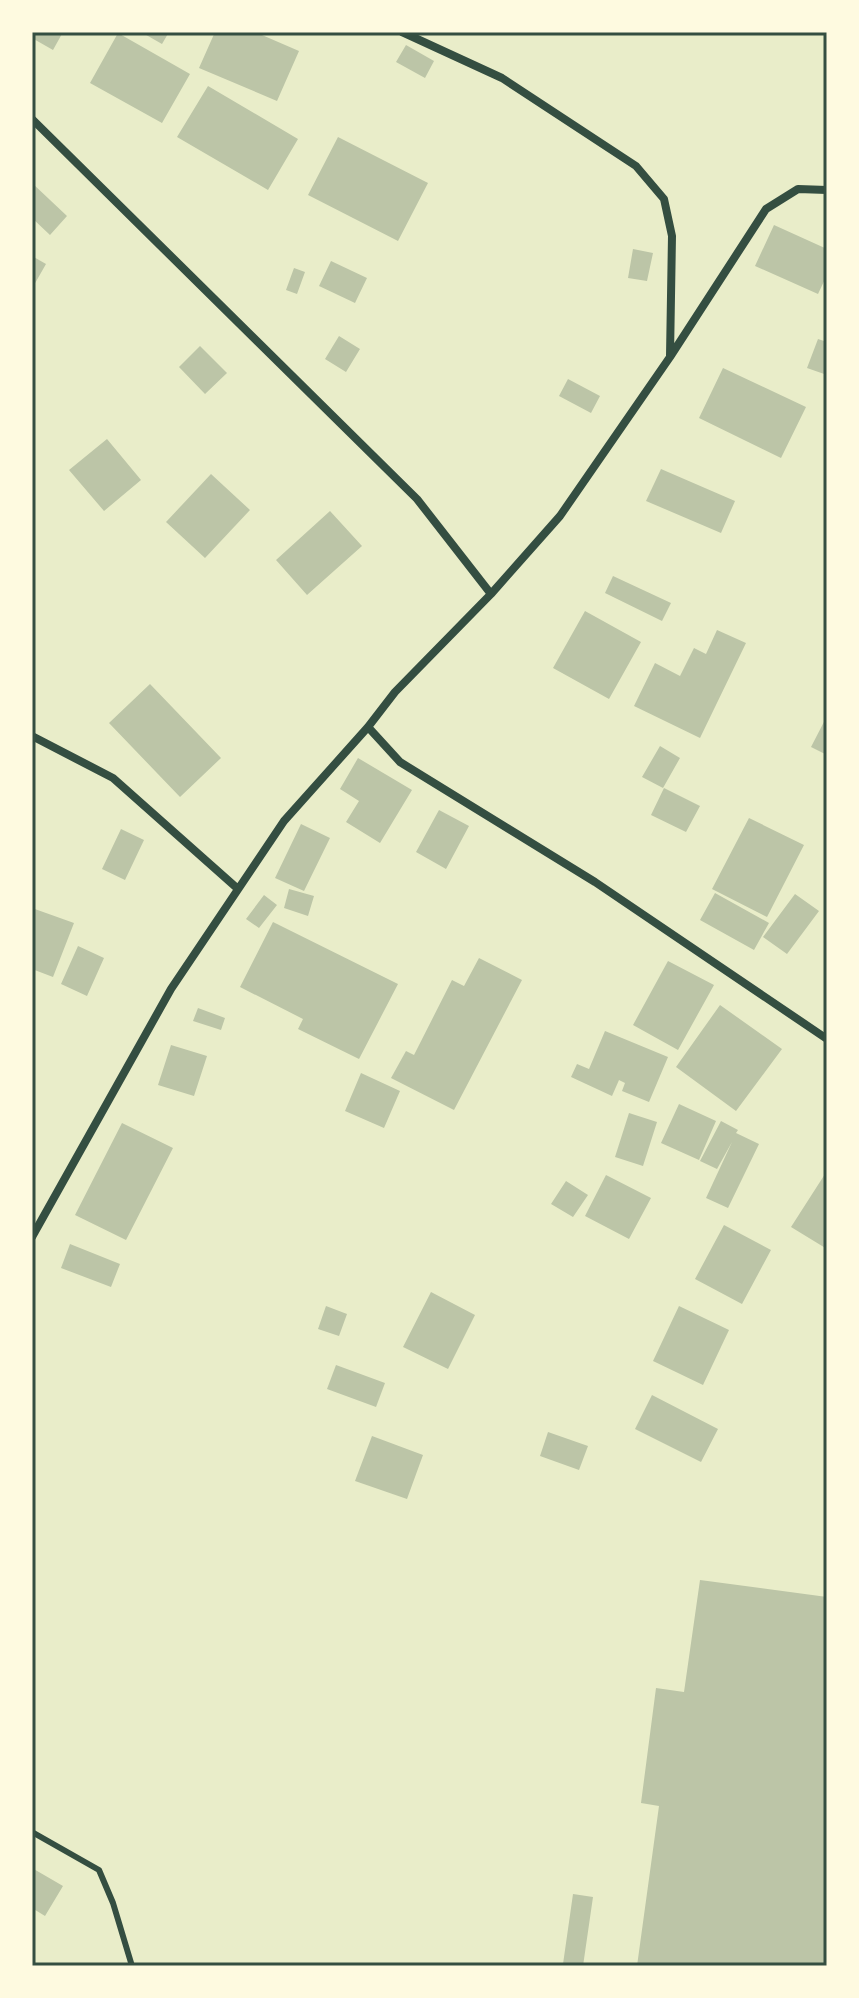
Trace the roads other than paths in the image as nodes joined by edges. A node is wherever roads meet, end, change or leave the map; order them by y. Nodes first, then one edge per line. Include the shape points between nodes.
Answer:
1 (402, 32) edge
2 (32, 119) edge
3 (827, 190) edge
4 (670, 357) junction
5 (491, 594) junction
6 (368, 727) junction
7 (32, 736) edge
8 (238, 889) junction
9 (827, 1039) edge
10 (32, 1237) edge
11 (32, 1832) edge
12 (132, 1966) edge

1 - 4 street via 502,78 636,166 664,199 672,236
2 - 5 street via 417,499
3 - 4 street via 798,189 766,209
4 - 5 street via 560,516
5 - 6 street
6 - 8 street via 284,821
6 - 9 street via 400,762 595,882
7 - 8 street via 113,778
8 - 10 street via 171,989
11 - 12 lane via 99,1870

